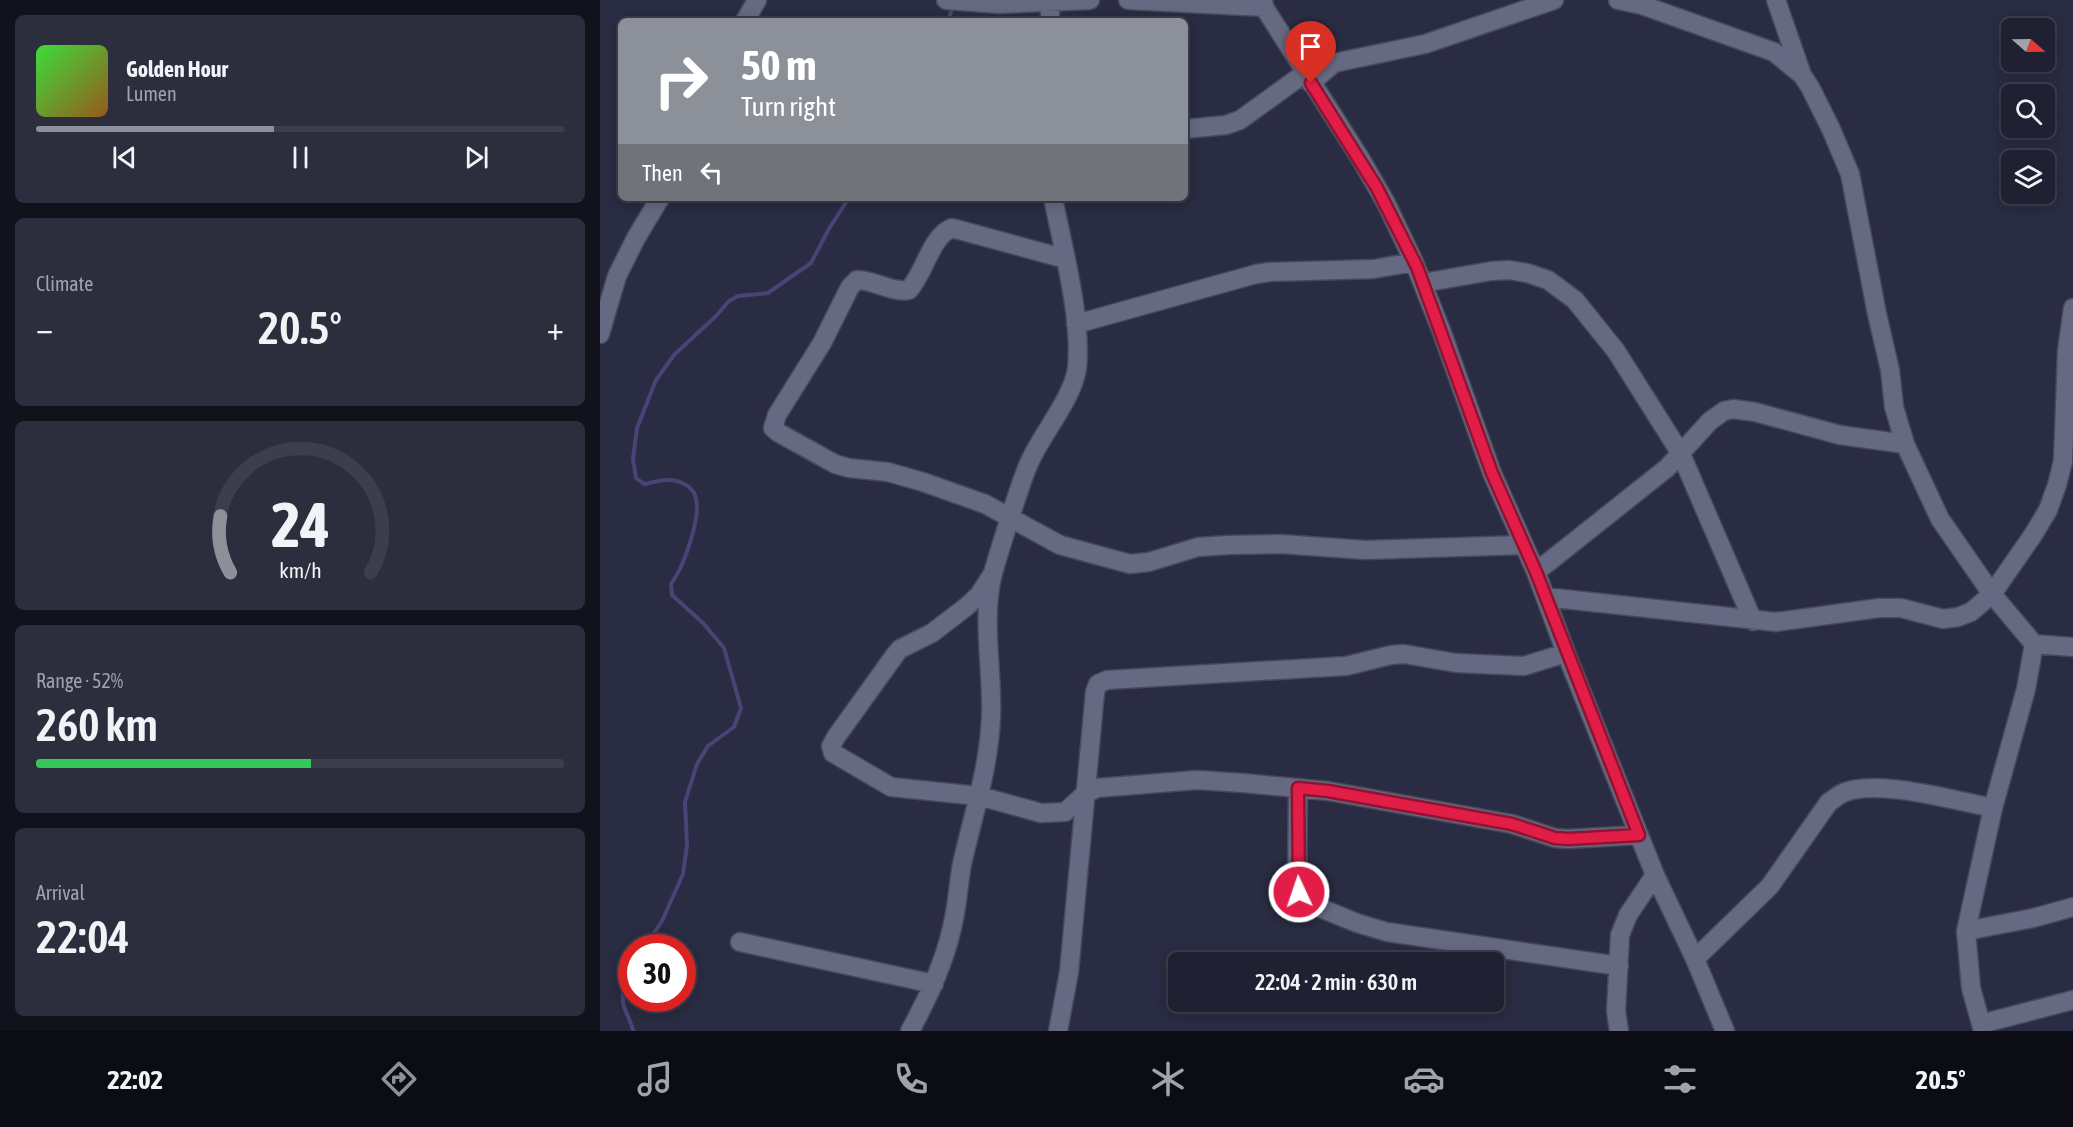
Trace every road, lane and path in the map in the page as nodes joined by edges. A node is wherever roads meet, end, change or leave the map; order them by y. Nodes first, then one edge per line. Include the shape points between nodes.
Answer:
1 (757, 0) edge
2 (947, 0) edge
3 (1090, 0) edge
4 (1128, 0) edge
5 (1618, 0) edge
6 (1776, 0) edge
7 (1549, 1) edge
8 (1050, 2) junction
9 (1264, 3) edge
10 (747, 18) edge
11 (1050, 18) edge
12 (1802, 75) junction
13 (1308, 78) junction
14 (1188, 129) edge
15 (658, 201) edge
16 (1054, 201) edge
17 (1066, 259) junction
18 (1414, 262) junction
19 (1423, 283) junction
20 (2073, 308) edge
21 (1076, 324) junction
22 (600, 334) edge
23 (1905, 444) junction
24 (1681, 454) junction
25 (1010, 517) junction
26 (1524, 545) junction
27 (1536, 572) junction
28 (992, 575) junction
29 (1992, 594) junction
30 (1545, 597) junction
31 (1753, 621) junction
32 (2034, 644) junction
33 (2073, 647) edge
34 (1566, 653) junction
35 (1298, 788) junction
36 (1085, 794) junction
37 (979, 796) junction
38 (1993, 808) junction
39 (1639, 835) junction
40 (1655, 875) junction
41 (2073, 907) edge
42 (1966, 931) junction
43 (740, 942) dead end
44 (1695, 958) junction
45 (1619, 966) junction
46 (934, 984) junction
47 (2073, 1000) edge
48 (1982, 1028) edge
49 (909, 1031) edge
50 (1058, 1031) edge
51 (1619, 1031) edge
52 (1725, 1031) edge

1 - 10 street
2 - 8 street
3 - 8 street
4 - 9 street
5 - 12 street via 1774,52
6 - 12 street
7 - 13 street via 1425,44 1340,60
8 - 11 street
9 - 13 street
12 - 23 street via 1850,174 1894,407
13 - 14 street via 1240,120
13 - 18 street via 1370,176
15 - 22 street via 617,276
16 - 17 street
17 - 21 street
17 - 25 street via 952,228 944,231 909,290 869,280 857,280 850,287 822,343 773,424 779,433 835,464 903,476
18 - 19 street
18 - 21 street via 1256,274
19 - 24 street via 1509,270 1538,276 1560,288 1610,342
19 - 26 street via 1492,473
20 - 29 street via 2063,461 2057,485 2048,510
21 - 25 street via 1076,377 1031,458
23 - 24 street via 1849,436 1733,410 1717,415
23 - 29 street via 1940,519
24 - 27 street
24 - 31 street
25 - 26 street via 1060,545 1130,564 1198,547 1229,545 1365,550
25 - 28 street
26 - 27 street
27 - 30 street
28 - 37 street via 988,644 992,705
28 - 37 street via 979,596 966,607 932,633 900,649 831,746 833,753 891,787
29 - 31 street via 1971,612 1943,619 1893,608 1791,621
29 - 32 street
30 - 31 street
30 - 34 street
32 - 33 street
32 - 38 street via 2026,689
34 - 36 street via 1524,666 1456,663 1404,654 1346,666 1102,682 1095,692
34 - 39 street
35 - 36 street via 1197,780 1097,788
35 - 39 street via 1512,824 1555,838
35 - 45 street via 1298,886 1308,903 1387,932
36 - 37 street via 1070,810 1054,814
36 - 50 street via 1069,972
37 - 46 street via 953,923
38 - 42 street
38 - 44 street via 1887,788 1841,794 1829,802 1770,886
39 - 40 street
40 - 44 street
40 - 45 street via 1622,926
41 - 42 street
42 - 48 street via 1971,988
43 - 46 street
44 - 52 street
45 - 51 street
46 - 49 street
47 - 48 street

